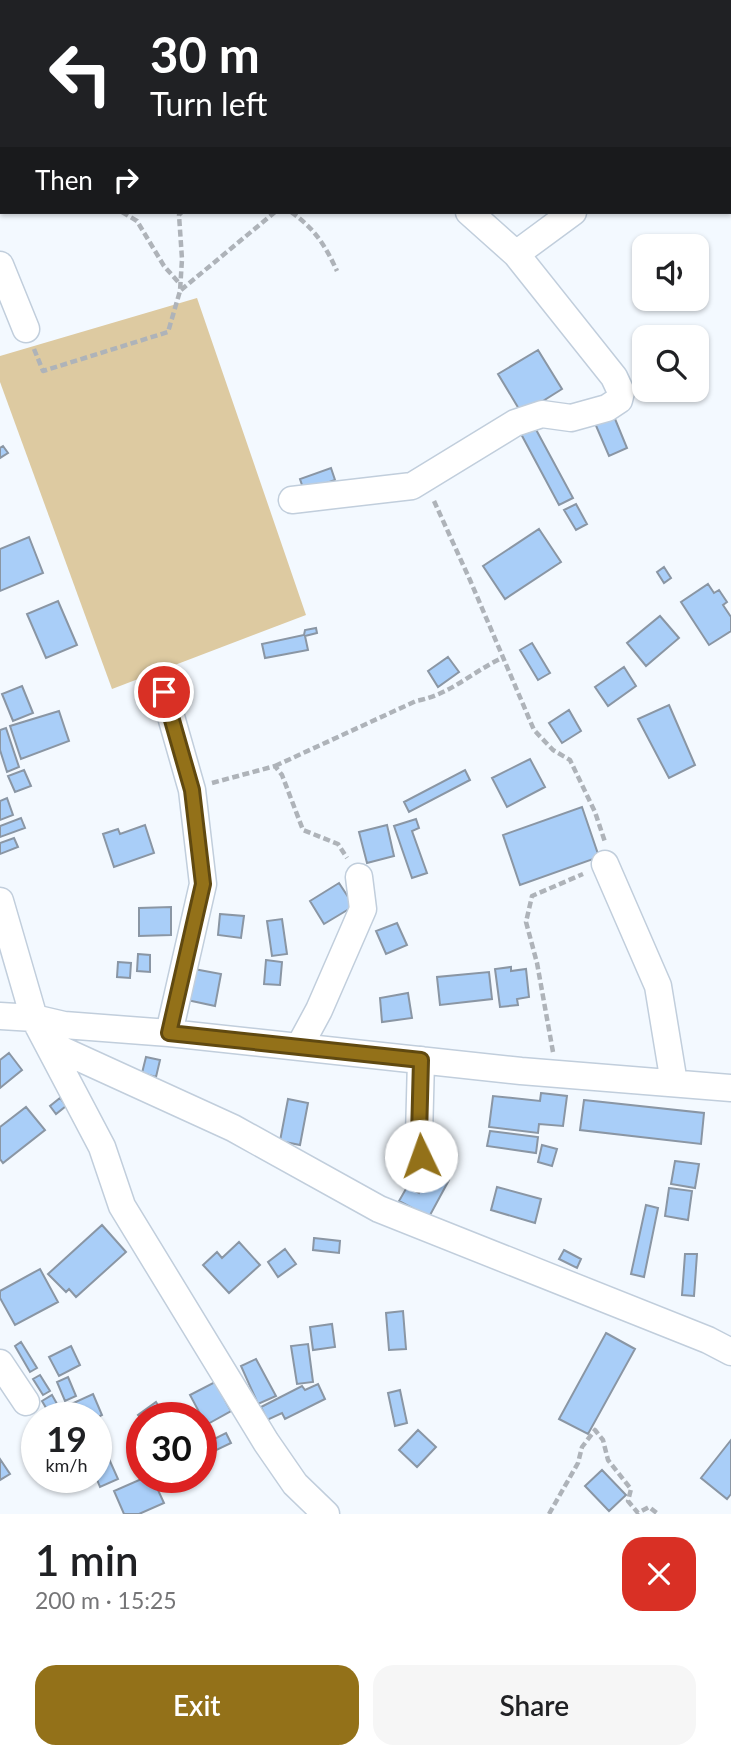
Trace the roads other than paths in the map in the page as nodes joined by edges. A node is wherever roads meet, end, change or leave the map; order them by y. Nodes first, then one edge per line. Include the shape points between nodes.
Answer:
1 (471, 214) edge
2 (570, 214) edge
3 (516, 254) junction
4 (0, 265) edge
5 (26, 329) road end
6 (292, 500) dead end
7 (164, 692) dead end
8 (605, 864) road end
9 (359, 877) road end
10 (0, 901) edge
11 (0, 1016) edge
12 (34, 1018) junction
13 (169, 1033) junction
14 (49, 1044) junction
15 (299, 1047) junction
16 (421, 1060) junction
17 (674, 1083) junction
18 (731, 1088) edge
19 (413, 1172) dead end
20 (731, 1352) edge
21 (0, 1363) edge
22 (26, 1402) dead end
23 (326, 1514) edge

1 - 3 street
2 - 3 street
3 - 6 street via 614,377 621,391 619,400 571,418 541,414 515,423 412,486
4 - 5 street
7 - 13 street via 192,790 203,884
8 - 17 street via 658,986
9 - 15 street via 363,909
10 - 12 street
11 - 12 street
12 - 13 street via 64,1025
12 - 14 street
13 - 15 street
14 - 20 street via 233,1128 379,1209
14 - 23 street via 102,1147 113,1185 135,1229 266,1442 295,1484
15 - 16 street
16 - 17 street
16 - 19 street via 421,1156
17 - 18 street
21 - 22 street

